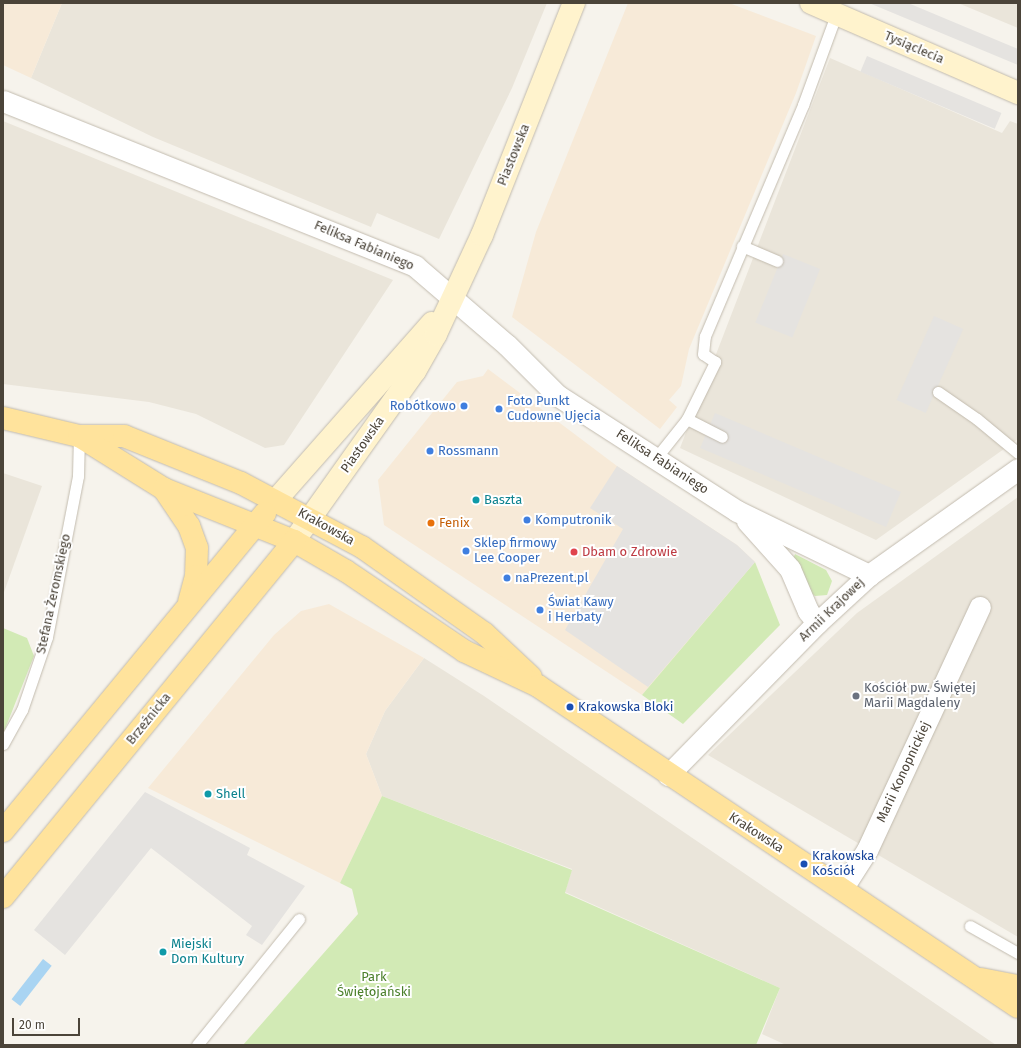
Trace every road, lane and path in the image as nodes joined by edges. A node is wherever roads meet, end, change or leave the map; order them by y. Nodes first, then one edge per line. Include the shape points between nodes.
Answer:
1 (574, 3) edge
2 (811, 3) edge
3 (836, 15) junction
4 (1018, 93) edge
5 (3, 101) edge
6 (742, 246) junction
7 (777, 261) dead end
8 (450, 300) junction
9 (938, 392) dead end
10 (3, 418) edge
11 (687, 419) junction
12 (79, 436) junction
13 (722, 436) dead end
14 (1018, 453) edge
15 (656, 458) junction
16 (1018, 469) edge
17 (164, 489) junction
18 (276, 500) junction
19 (737, 511) junction
20 (311, 518) junction
21 (256, 523) junction
22 (294, 541) junction
23 (869, 575) junction
24 (188, 605) junction
25 (980, 608) dead end
26 (818, 623) junction
27 (538, 686) junction
28 (3, 744) edge
29 (668, 775) junction
30 (3, 831) edge
31 (842, 889) junction
32 (3, 897) edge
33 (299, 919) dead end
34 (970, 926) dead end
35 (1018, 953) edge
36 (976, 978) junction
37 (1018, 986) edge
38 (1018, 1008) edge
39 (197, 1045) edge

1 - 8 street, Piastowska via 482,235
2 - 3 street, Tysiąclecia
3 - 4 street, Tysiąclecia
3 - 6 lane via 803,105
5 - 8 street, Feliksa Fabianiego via 402,259
6 - 7 lane
6 - 11 lane via 705,336 703,354 715,362
8 - 15 street, Feliksa Fabianiego via 557,394
8 - 18 street, Piastowska
8 - 20 street, Piastowska via 415,371
9 - 14 lane via 977,419
10 - 12 main road, Krakowska
11 - 13 lane
11 - 15 lane
12 - 17 main road, Krakowska
12 - 18 main road, Krakowska via 124,436
12 - 28 lane, Stefana Żeromskiego via 78,476 47,638 22,710
15 - 19 street, Feliksa Fabianiego
16 - 23 street, Armii Krajowej
17 - 21 main road, Krakowska
17 - 24 main road via 189,526 197,548 196,576
18 - 20 main road, Krakowska
18 - 21 main road
19 - 23 street, Feliksa Fabianiego
19 - 26 street, Feliksa Fabianiego via 786,563 808,611
20 - 22 street, Piastowska
20 - 27 main road, Krakowska via 362,547 484,633 520,664
21 - 22 main road, Krakowska
21 - 24 main road
22 - 27 main road, Krakowska via 346,571 464,651
22 - 32 main road, Brzeźnicka
23 - 26 street, Armii Krajowej
24 - 30 main road
25 - 31 street, Marii Konopnickiej via 867,850
26 - 29 street, Armii Krajowej
27 - 29 main road, Krakowska
29 - 31 main road, Krakowska
31 - 36 main road, Krakowska
33 - 39 lane
34 - 35 lane
36 - 37 main road, Krakowska
36 - 38 main road, Krakowska

